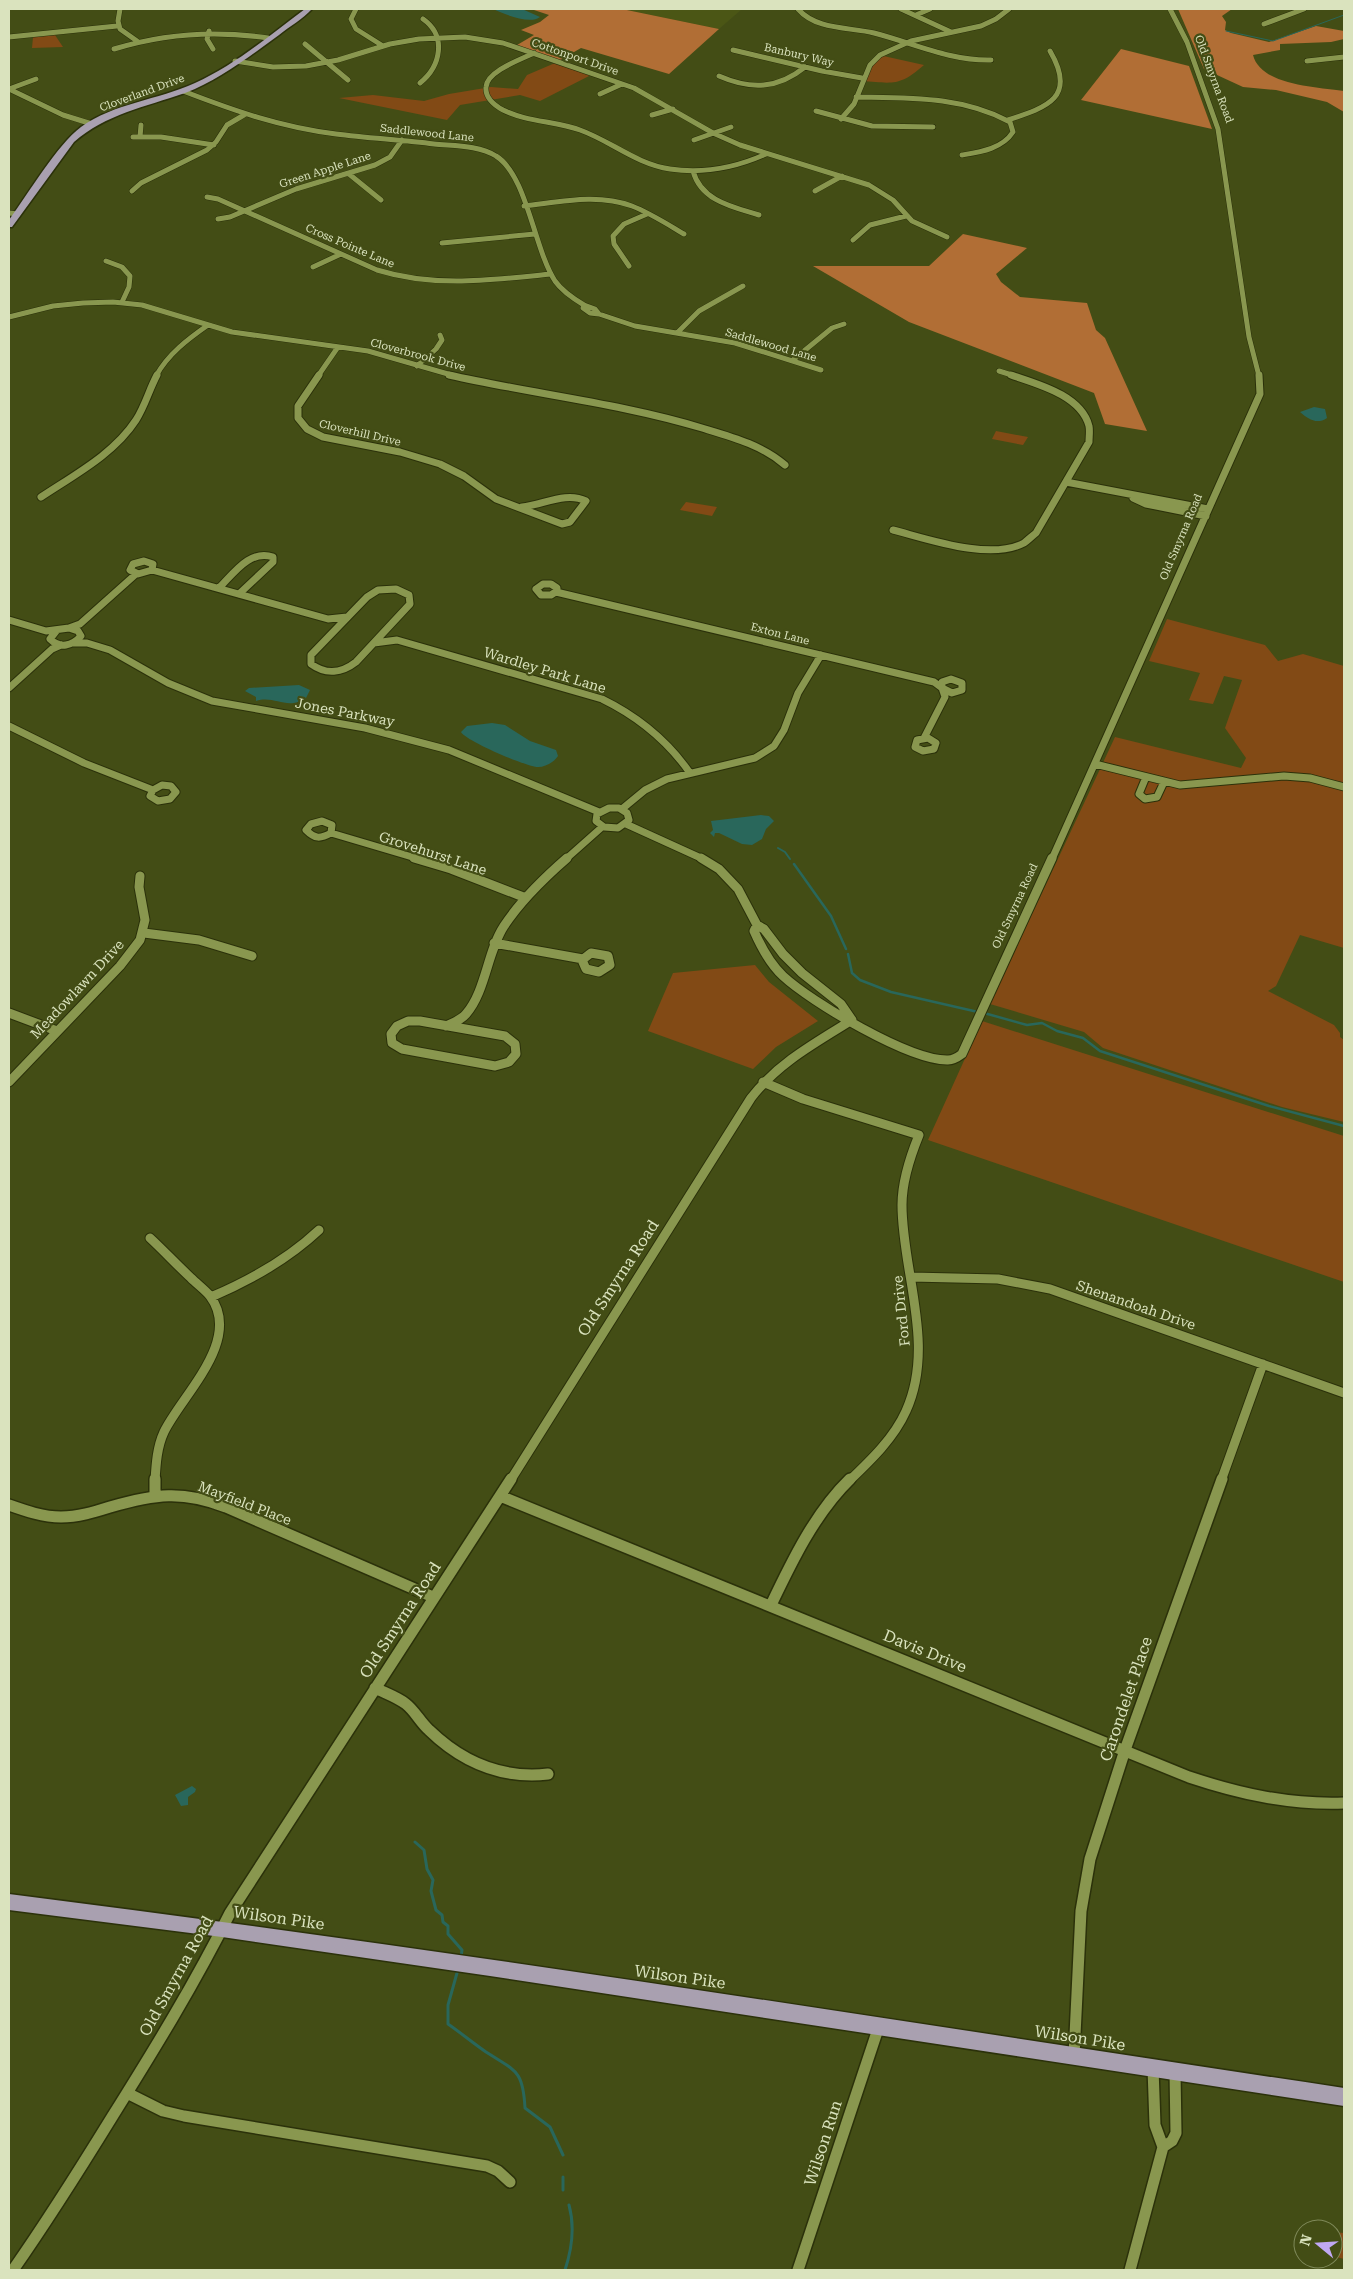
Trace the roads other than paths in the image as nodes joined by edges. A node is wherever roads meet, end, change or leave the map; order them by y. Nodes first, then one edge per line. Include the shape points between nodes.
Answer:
1 (120, 9) edge
2 (309, 9) edge
3 (356, 9) edge
4 (798, 9) edge
5 (902, 9) edge
6 (930, 9) edge
7 (1009, 9) edge
8 (1170, 9) edge
9 (1298, 9) edge
10 (916, 15) junction
11 (423, 19) dead end
12 (1264, 24) dead end
13 (117, 26) junction
14 (208, 31) junction
15 (952, 32) junction
16 (438, 37) junction
17 (9, 38) edge
18 (268, 38) junction
19 (137, 41) junction
20 (907, 43) junction
21 (305, 44) dead end
22 (383, 46) junction
23 (114, 49) dead end
24 (214, 49) dead end
25 (733, 50) dead end
26 (1050, 51) dead end
27 (534, 53) junction
28 (1344, 57) edge
29 (991, 60) dead end
30 (235, 61) junction
31 (1307, 61) dead end
32 (328, 63) junction
33 (805, 67) junction
34 (719, 76) dead end
35 (36, 78) dead end
36 (862, 78) junction
37 (348, 80) dead end
38 (420, 83) dead end
39 (622, 84) junction
40 (9, 89) edge
41 (183, 91) junction
42 (600, 94) dead end
43 (856, 97) junction
44 (673, 109) junction
45 (816, 111) dead end
46 (244, 115) junction
47 (652, 116) dead end
48 (840, 119) junction
49 (1008, 120) junction
50 (92, 124) junction
51 (141, 125) dead end
52 (731, 127) dead end
53 (933, 127) dead end
54 (713, 133) junction
55 (133, 137) dead end
56 (140, 137) junction
57 (402, 140) junction
58 (694, 140) dead end
59 (214, 145) junction
60 (766, 154) junction
61 (962, 155) dead end
62 (693, 171) junction
63 (349, 174) junction
64 (842, 176) junction
65 (132, 191) dead end
66 (815, 191) dead end
67 (207, 197) dead end
68 (381, 200) dead end
69 (524, 206) junction
70 (244, 210) junction
71 (9, 213) edge
72 (18, 214) junction
73 (647, 214) junction
74 (759, 215) dead end
75 (906, 216) junction
76 (218, 219) dead end
77 (9, 225) edge
78 (535, 234) junction
79 (684, 234) dead end
80 (947, 237) dead end
81 (853, 240) dead end
82 (442, 243) dead end
83 (341, 254) junction
84 (106, 261) dead end
85 (629, 266) dead end
86 (313, 268) dead end
87 (551, 274) junction
88 (743, 286) dead end
89 (122, 302) junction
90 (9, 316) edge
91 (844, 324) dead end
92 (208, 325) junction
93 (677, 333) junction
94 (440, 335) dead end
95 (338, 347) junction
96 (793, 360) junction
97 (417, 366) junction
98 (821, 370) dead end
99 (999, 371) dead end
100 (784, 465) dead end
101 (1066, 482) junction
102 (41, 497) dead end
103 (522, 507) junction
104 (1207, 513) junction
105 (893, 530) dead end
106 (152, 570) junction
107 (136, 574) junction
108 (219, 588) junction
109 (556, 592) dead end
110 (239, 594) junction
111 (348, 617) junction
112 (328, 619) junction
113 (9, 620) edge
114 (389, 627) junction
115 (334, 630) junction
116 (80, 635) junction
117 (50, 640) junction
118 (397, 640) junction
119 (374, 643) junction
120 (821, 655) junction
121 (9, 688) edge
122 (9, 726) edge
123 (924, 738) dead end
124 (1095, 764) junction
125 (690, 773) junction
126 (1146, 776) junction
127 (1164, 782) junction
128 (1344, 787) edge
129 (152, 790) dead end
130 (622, 810) junction
131 (599, 812) junction
132 (626, 824) junction
133 (602, 827) junction
134 (332, 833) dead end
135 (140, 876) dead end
136 (526, 898) junction
137 (757, 925) junction
138 (144, 932) junction
139 (494, 943) junction
140 (252, 956) dead end
141 (583, 959) dead end
142 (9, 1013) edge
143 (465, 1014) junction
144 (852, 1020) junction
145 (446, 1026) junction
146 (474, 1030) junction
147 (57, 1031) junction
148 (9, 1082) edge
149 (763, 1082) junction
150 (318, 1230) dead end
151 (150, 1238) dead end
152 (911, 1277) junction
153 (211, 1296) junction
154 (1263, 1364) junction
155 (1344, 1393) edge
156 (155, 1494) junction
157 (500, 1496) junction
158 (9, 1506) edge
159 (433, 1597) junction
160 (771, 1605) junction
161 (375, 1688) junction
162 (1125, 1750) junction
163 (548, 1774) dead end
164 (1344, 1803) edge
165 (9, 1902) edge
166 (222, 1929) junction
167 (879, 2026) junction
168 (1074, 2056) junction
169 (1153, 2068) junction
170 (1175, 2072) junction
171 (127, 2094) junction
172 (1344, 2097) edge
173 (1163, 2147) junction
174 (510, 2182) dead end
175 (13, 2270) edge
176 (798, 2270) edge
177 (1130, 2270) edge

1 - 13 street
2 - 18 main road, Cloverland Drive
3 - 22 street via 352,19 355,28
4 - 20 street via 820,23
5 - 10 street
6 - 10 street
7 - 15 street via 989,22
8 - 104 street, Old Smyrna Road via 1187,42 1218,129 1250,344 1262,382 1254,408
9 - 12 street
10 - 15 street
11 - 16 street via 430,23
13 - 17 street
13 - 19 street
14 - 18 street
14 - 19 street
14 - 24 street via 207,39
15 - 20 street
16 - 22 street, Cottonport Drive
16 - 27 street, Cottonport Drive via 492,40
16 - 38 street via 436,66
18 - 30 main road, Cloverland Drive
19 - 23 street
20 - 29 street via 978,60
20 - 36 street via 874,59
21 - 32 street
22 - 32 street, Cottonport Drive
25 - 33 street, Banbury Way
26 - 49 street via 1062,74 1059,92 1044,108
27 - 39 street, Cottonport Drive
27 - 62 street via 499,70 489,79 486,93 496,105 522,117 582,130 651,165
28 - 31 street
30 - 32 street, Cottonport Drive via 281,67
30 - 41 main road, Cloverland Drive via 211,78
32 - 37 street
33 - 34 street via 787,80 769,84 746,84
33 - 36 street, Banbury Way
35 - 40 street
36 - 43 street
39 - 42 street
39 - 44 street, Cottonport Drive
40 - 50 street via 63,115
41 - 46 street, Saddlewood Lane
41 - 50 main road, Cloverland Drive
43 - 48 street
43 - 49 street via 940,99 988,110
44 - 47 street
44 - 54 street, Cottonport Drive
45 - 48 street
46 - 57 street, Saddlewood Lane via 307,130
46 - 59 street via 227,125
48 - 53 street via 876,126
49 - 61 street via 1013,132 1005,141
50 - 72 main road, Cloverland Drive via 71,140
51 - 56 street
52 - 54 street
54 - 58 street
54 - 60 street, Cottonport Drive
55 - 56 street
56 - 59 street
57 - 63 street, Green Apple Lane via 387,159
57 - 69 street, Saddlewood Lane via 472,147 495,155 513,171
59 - 65 street via 137,185
60 - 62 street via 735,167
60 - 64 street, Cottonport Drive
62 - 74 street via 695,182 703,191
63 - 68 street
63 - 70 street, Green Apple Lane via 292,190
64 - 66 street
64 - 75 street, Cottonport Drive via 869,185 888,197
67 - 70 street, Cross Pointe Lane
69 - 73 street via 608,200
69 - 78 street, Saddlewood Lane
70 - 76 street, Green Apple Lane
70 - 83 street, Cross Pointe Lane
71 - 72 street
72 - 77 main road, Cloverland Drive
73 - 79 street
73 - 85 street via 624,224 613,236 614,244
75 - 80 street, Cottonport Drive
75 - 81 street via 870,225
78 - 82 street
78 - 87 street, Saddlewood Lane
83 - 86 street
83 - 87 street, Cross Pointe Lane via 390,274 436,283
84 - 89 street via 122,266 129,274 130,286
87 - 93 street, Saddlewood Lane via 563,291 584,305 588,312 625,324
88 - 93 street via 701,308
89 - 90 street, Cloverbrook Drive via 64,304
89 - 92 street, Cloverbrook Drive via 160,308
91 - 96 street via 830,330
92 - 95 street, Cloverbrook Drive via 245,334
92 - 102 street via 180,346 164,364 138,417 123,436
93 - 96 street, Saddlewood Lane via 735,343
94 - 97 street via 439,346
95 - 97 street, Cloverbrook Drive via 375,353
95 - 103 street, Cloverhill Drive via 300,400 297,412 302,424 323,437 400,452 440,464 464,476 496,499
96 - 98 street, Saddlewood Lane
97 - 100 street, Cloverbrook Drive via 467,379 619,406 676,420 766,451 779,457
99 - 101 street via 1056,393 1083,413 1089,428 1089,442
101 - 104 street via 1126,495 1146,504
101 - 105 street via 1036,533 1026,543 1017,546 981,549
103 - 103 street, Cloverhill Drive via 564,525 586,501 565,498
104 - 124 street, Old Smyrna Road
106 - 107 street
106 - 107 street via 153,564 140,561 130,568
106 - 108 street
107 - 116 street
108 - 110 street
108 - 110 street via 254,555 273,557 273,562
109 - 120 street, Exton Lane
110 - 112 street
111 - 112 street
111 - 114 street via 373,593 384,589 399,590 408,594 411,602
111 - 115 street
112 - 115 street
113 - 117 street
114 - 118 street
114 - 119 street
115 - 119 street via 310,657 311,664 321,670 334,672 348,668
116 - 117 street via 61,645
116 - 117 street, Jones Parkway via 68,628 57,630
116 - 131 street, Jones Parkway via 194,695 235,706 384,732 449,750
117 - 121 street
118 - 119 street, Wardley Park Lane
118 - 125 street, Wardley Park Lane via 575,690 613,704 662,736
120 - 123 street, Exton Lane via 934,682 942,688 944,699
120 - 125 street via 798,693 784,730 774,746 755,758
122 - 129 street via 84,764
124 - 126 street
124 - 144 street, Old Smyrna Road via 962,1054 948,1061 939,1060 893,1043
125 - 130 street via 656,784
126 - 127 street
126 - 127 street via 1139,794 1145,798 1157,797
127 - 128 street via 1198,785 1290,776
130 - 131 street via 609,808
130 - 132 street via 629,816
131 - 133 street via 596,821
132 - 133 street via 613,829
132 - 137 street via 695,854 719,869 738,889
133 - 136 street
134 - 136 street, Grovehurst Lane via 451,869
135 - 138 street
136 - 139 street
137 - 144 street via 802,973 841,1004
137 - 144 street via 754,931 760,944 784,976 808,995
138 - 140 street via 201,939
138 - 147 street, Meadowlawn Drive via 128,956
139 - 141 street
139 - 143 street
142 - 147 street
143 - 145 street
143 - 146 street
144 - 149 street, Old Smyrna Road via 788,1060
145 - 146 street
145 - 146 street via 408,1021 395,1027 390,1040 402,1050 488,1065 502,1064 514,1058 517,1048 511,1039
147 - 148 street, Meadowlawn Drive
149 - 152 street, Ford Drive via 812,1102 919,1135 902,1188
149 - 157 street, Old Smyrna Road via 744,1107
150 - 153 street via 282,1263
151 - 153 street
152 - 154 street, Shenandoah Drive via 1023,1282
152 - 160 street, Ford Drive via 920,1349 913,1398 894,1435 838,1492 794,1556
153 - 156 street via 219,1320 218,1342 209,1363 177,1407 163,1433 156,1458
154 - 155 street, Shenandoah Drive
154 - 162 street, Carondelet Place
156 - 158 street, Mayfield Place via 72,1517 49,1516
156 - 159 street, Mayfield Place via 185,1494 212,1501
157 - 159 street, Old Smyrna Road
157 - 160 street, Davis Drive
159 - 161 street, Old Smyrna Road
160 - 162 street, Davis Drive
161 - 163 street via 406,1704 430,1732 470,1761 510,1775
161 - 166 street, Old Smyrna Road
162 - 164 street, Davis Drive via 1198,1780 1259,1798 1293,1803
162 - 168 street, Carondelet Place via 1095,1838 1084,1884
165 - 166 main road, Wilson Pike
166 - 167 main road, Wilson Pike
166 - 171 street, Old Smyrna Road
167 - 168 main road, Wilson Pike
167 - 176 street, Wilson Run
168 - 169 main road, Wilson Pike
169 - 170 main road, Wilson Pike
169 - 173 street via 1155,2125
170 - 172 main road, Wilson Pike
170 - 173 street via 1176,2133 1172,2141
171 - 174 street via 164,2111 191,2118 487,2166
171 - 175 street, Old Smyrna Road via 44,2228
173 - 177 street

